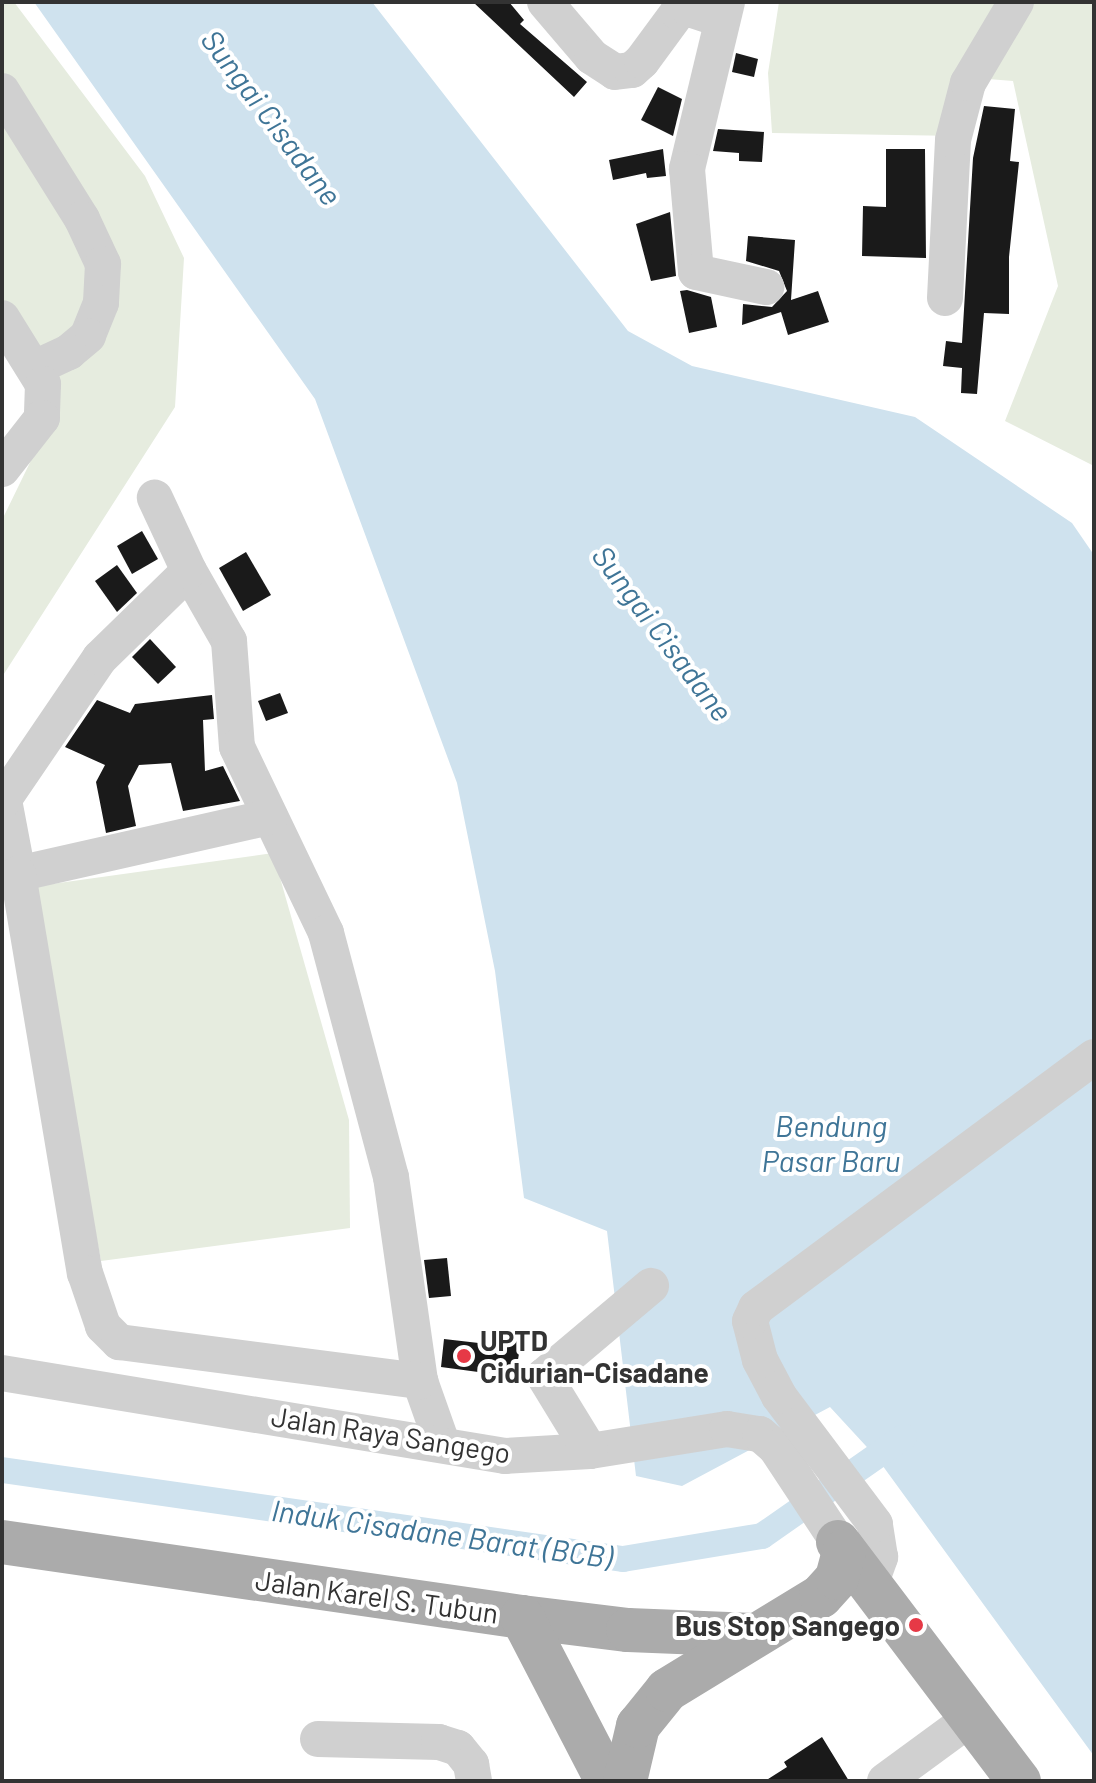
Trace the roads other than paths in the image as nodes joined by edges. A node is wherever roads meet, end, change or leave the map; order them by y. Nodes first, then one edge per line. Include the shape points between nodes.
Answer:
1 (545, 2) edge
2 (1016, 2) edge
3 (725, 11) edge
4 (2, 91) edge
5 (766, 287) dead end
6 (945, 298) dead end
7 (2, 318) edge
8 (34, 368) junction
9 (2, 469) edge
10 (155, 498) dead end
11 (189, 571) junction
12 (3, 801) edge
13 (270, 817) junction
14 (18, 874) junction
15 (1094, 1057) edge
16 (651, 1286) dead end
17 (2, 1373) edge
18 (420, 1381) junction
19 (442, 1443) junction
20 (793, 1443) junction
21 (590, 1451) junction
22 (2, 1542) edge
23 (856, 1553) junction
24 (522, 1617) junction
25 (792, 1618) junction
26 (896, 1619) junction
27 (753, 1635) junction
28 (971, 1718) junction
29 (318, 1739) dead end
30 (474, 1781) edge
31 (607, 1781) edge
32 (625, 1781) edge
33 (885, 1781) edge
34 (1019, 1781) edge

1 - 3 street via 592,57 615,72 632,70 642,61 678,12
2 - 6 street via 968,83 953,140
3 - 5 street via 687,169 696,272
4 - 8 street via 82,219 103,264 101,303 88,336 69,352
7 - 8 street
8 - 9 street via 43,384 42,418
10 - 11 street
11 - 12 street via 100,658
11 - 13 street via 229,641 237,747
12 - 14 street
13 - 14 street
13 - 18 street via 326,933 387,1161
14 - 18 street via 73,1177 73,1228 103,1326 119,1342
15 - 20 street via 756,1308 750,1321 760,1360
16 - 21 street via 544,1376
17 - 19 street, Jalan Raya Sangego
18 - 19 street
19 - 21 street, Jalan Raya Sangego via 505,1456
20 - 21 street, Jalan Raya Sangego via 727,1429
20 - 23 street
22 - 24 main road, Jalan Karel S. Tubun
23 - 25 main road via 837,1578
23 - 26 main road
24 - 27 main road, Jalan Karel S. Tubun via 628,1630
24 - 31 main road
25 - 26 main road
25 - 27 main road
26 - 28 main road
27 - 32 main road via 667,1690 638,1726
28 - 33 street
28 - 34 main road
29 - 30 street via 439,1742 458,1748 471,1764

